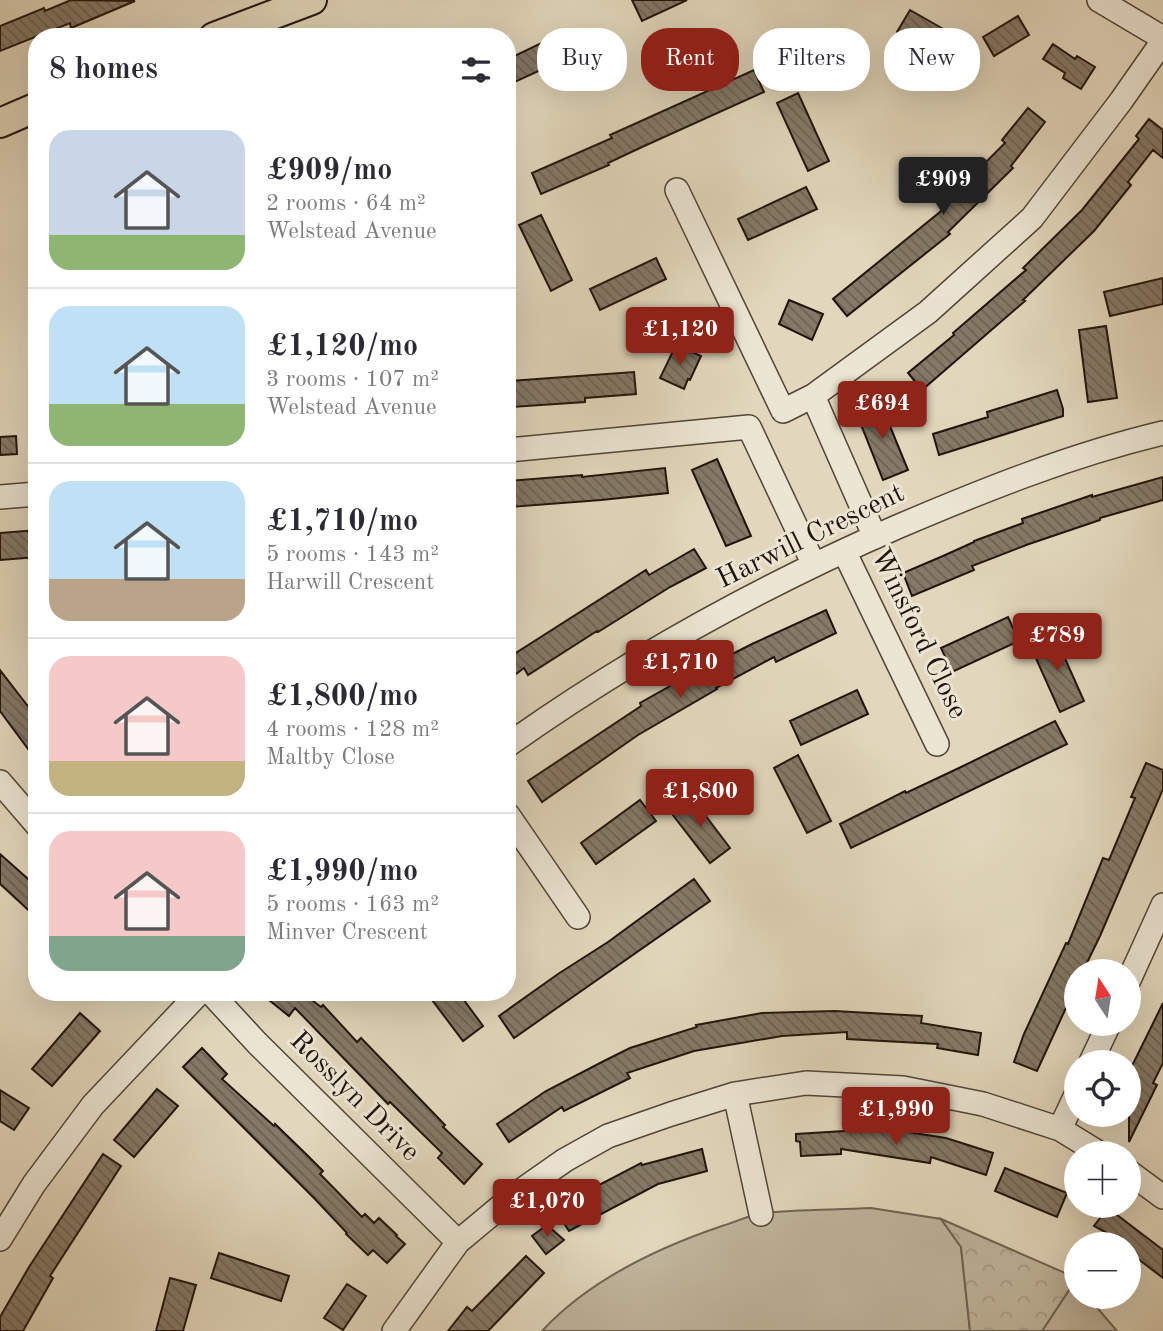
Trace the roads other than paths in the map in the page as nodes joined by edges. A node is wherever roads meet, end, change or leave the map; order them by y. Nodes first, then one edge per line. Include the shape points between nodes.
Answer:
1 (312, 0) edge
2 (1099, 0) edge
3 (238, 28) edge
4 (1163, 39) edge
5 (28, 111) edge
6 (0, 123) edge
7 (677, 190) dead end
8 (813, 396) junction
9 (1163, 433) edge
10 (516, 449) edge
11 (28, 495) edge
12 (0, 497) edge
13 (875, 537) junction
14 (844, 551) junction
15 (814, 565) junction
16 (516, 740) edge
17 (937, 744) dead end
18 (0, 782) edge
19 (28, 815) edge
20 (516, 827) edge
21 (1163, 905) edge
22 (578, 917) dead end
23 (1139, 959) edge
24 (191, 1001) edge
25 (218, 1001) edge
26 (735, 1094) junction
27 (1064, 1120) edge
28 (1060, 1129) junction
29 (1080, 1141) edge
30 (1141, 1181) edge
31 (1163, 1197) edge
32 (761, 1214) dead end
33 (0, 1239) edge
34 (458, 1242) junction
35 (394, 1331) edge

1 - 3 main road
2 - 4 street
4 - 8 street via 1032,218 928,312
5 - 6 main road
7 - 8 street via 783,411
8 - 13 street
9 - 13 street, Harwill Crescent via 1055,464
10 - 15 street via 749,428
11 - 12 street
13 - 14 street, Harwill Crescent
14 - 15 street, Harwill Crescent
14 - 17 street, Winsford Close
15 - 16 street, Harwill Crescent via 612,675
18 - 19 street
20 - 22 street
21 - 23 street
24 - 33 street via 93,1105
25 - 34 street, Rosslyn Drive
26 - 28 street via 806,1083 903,1088 983,1104
26 - 32 street
26 - 34 street via 586,1148 512,1197
27 - 28 street
28 - 29 street
30 - 31 street
34 - 35 street

